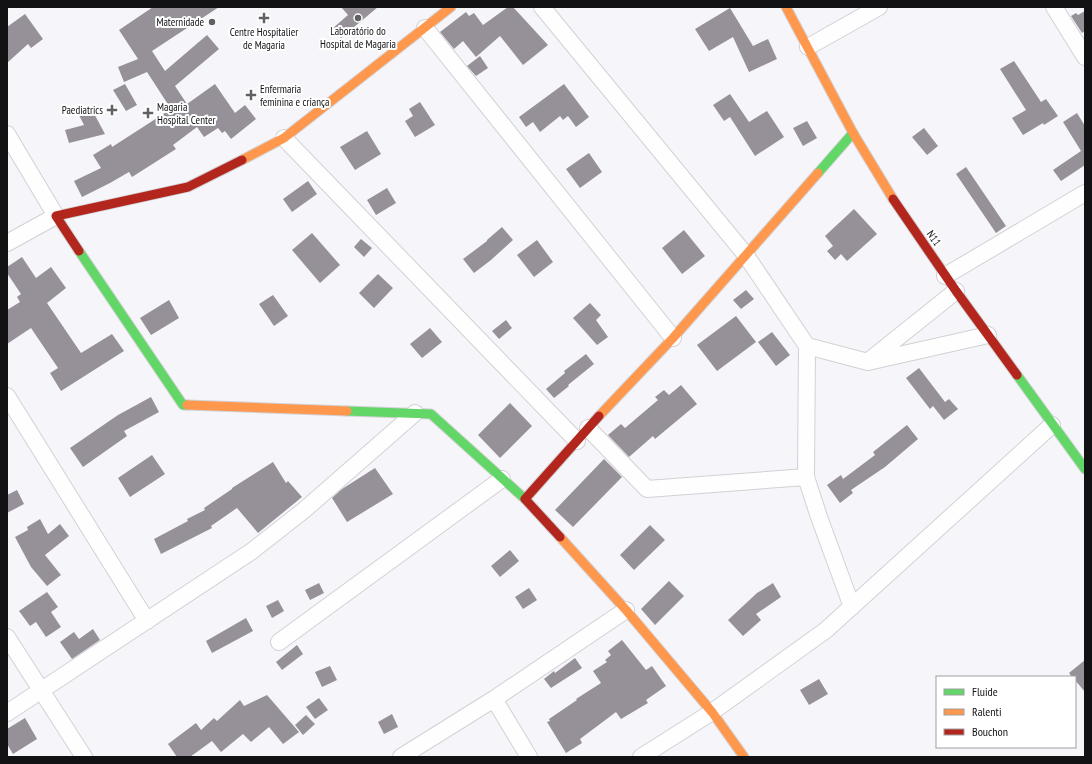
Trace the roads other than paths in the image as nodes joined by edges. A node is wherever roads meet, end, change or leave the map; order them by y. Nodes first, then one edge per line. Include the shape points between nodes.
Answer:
1 (451, 7) edge
2 (542, 7) edge
3 (786, 7) edge
4 (878, 7) edge
5 (1054, 7) edge
6 (424, 28) junction
7 (808, 47) junction
8 (1085, 57) edge
9 (853, 133) junction
10 (7, 134) edge
11 (284, 138) junction
12 (1085, 193) edge
13 (56, 216) junction
14 (7, 243) edge
15 (745, 254) junction
16 (945, 276) junction
17 (956, 291) junction
18 (988, 335) junction
19 (673, 338) junction
20 (806, 346) junction
21 (868, 362) junction
22 (7, 396) edge
23 (415, 413) junction
24 (1052, 425) junction
25 (588, 428) junction
26 (577, 441) junction
27 (1085, 469) edge
28 (806, 477) junction
29 (502, 479) junction
30 (525, 499) junction
31 (852, 607) junction
32 (626, 610) junction
33 (147, 621) junction
34 (7, 638) edge
35 (279, 642) dead end
36 (41, 691) junction
37 (494, 699) junction
38 (7, 712) edge
39 (712, 712) junction
40 (84, 757) edge
41 (401, 757) edge
42 (530, 757) edge
43 (641, 757) edge
44 (744, 757) edge

1 - 6 street
2 - 15 street
3 - 7 street, N11
4 - 7 street
5 - 8 street
6 - 11 street
6 - 19 street
7 - 9 street, N11
9 - 15 street
9 - 16 street, N11 via 900,210
10 - 13 street
11 - 13 street via 188,187
11 - 26 street
12 - 16 street
13 - 14 street
13 - 23 street via 183,405
15 - 19 street
15 - 20 street
16 - 17 street, N11
17 - 18 street, N11
17 - 21 street
18 - 21 street
18 - 24 street, N11
19 - 25 street
20 - 21 street
20 - 28 street
22 - 33 street
23 - 29 street via 431,414
23 - 33 street via 303,511 252,551
24 - 27 street, N11
24 - 31 street
25 - 26 street
25 - 28 street via 647,489
26 - 30 street
28 - 31 street
29 - 30 street
29 - 35 street
30 - 32 street
31 - 39 street via 826,630
32 - 37 street
32 - 39 street
33 - 36 street
34 - 36 street
36 - 38 street
36 - 40 street
37 - 41 street
37 - 42 street
39 - 43 street
39 - 44 street

